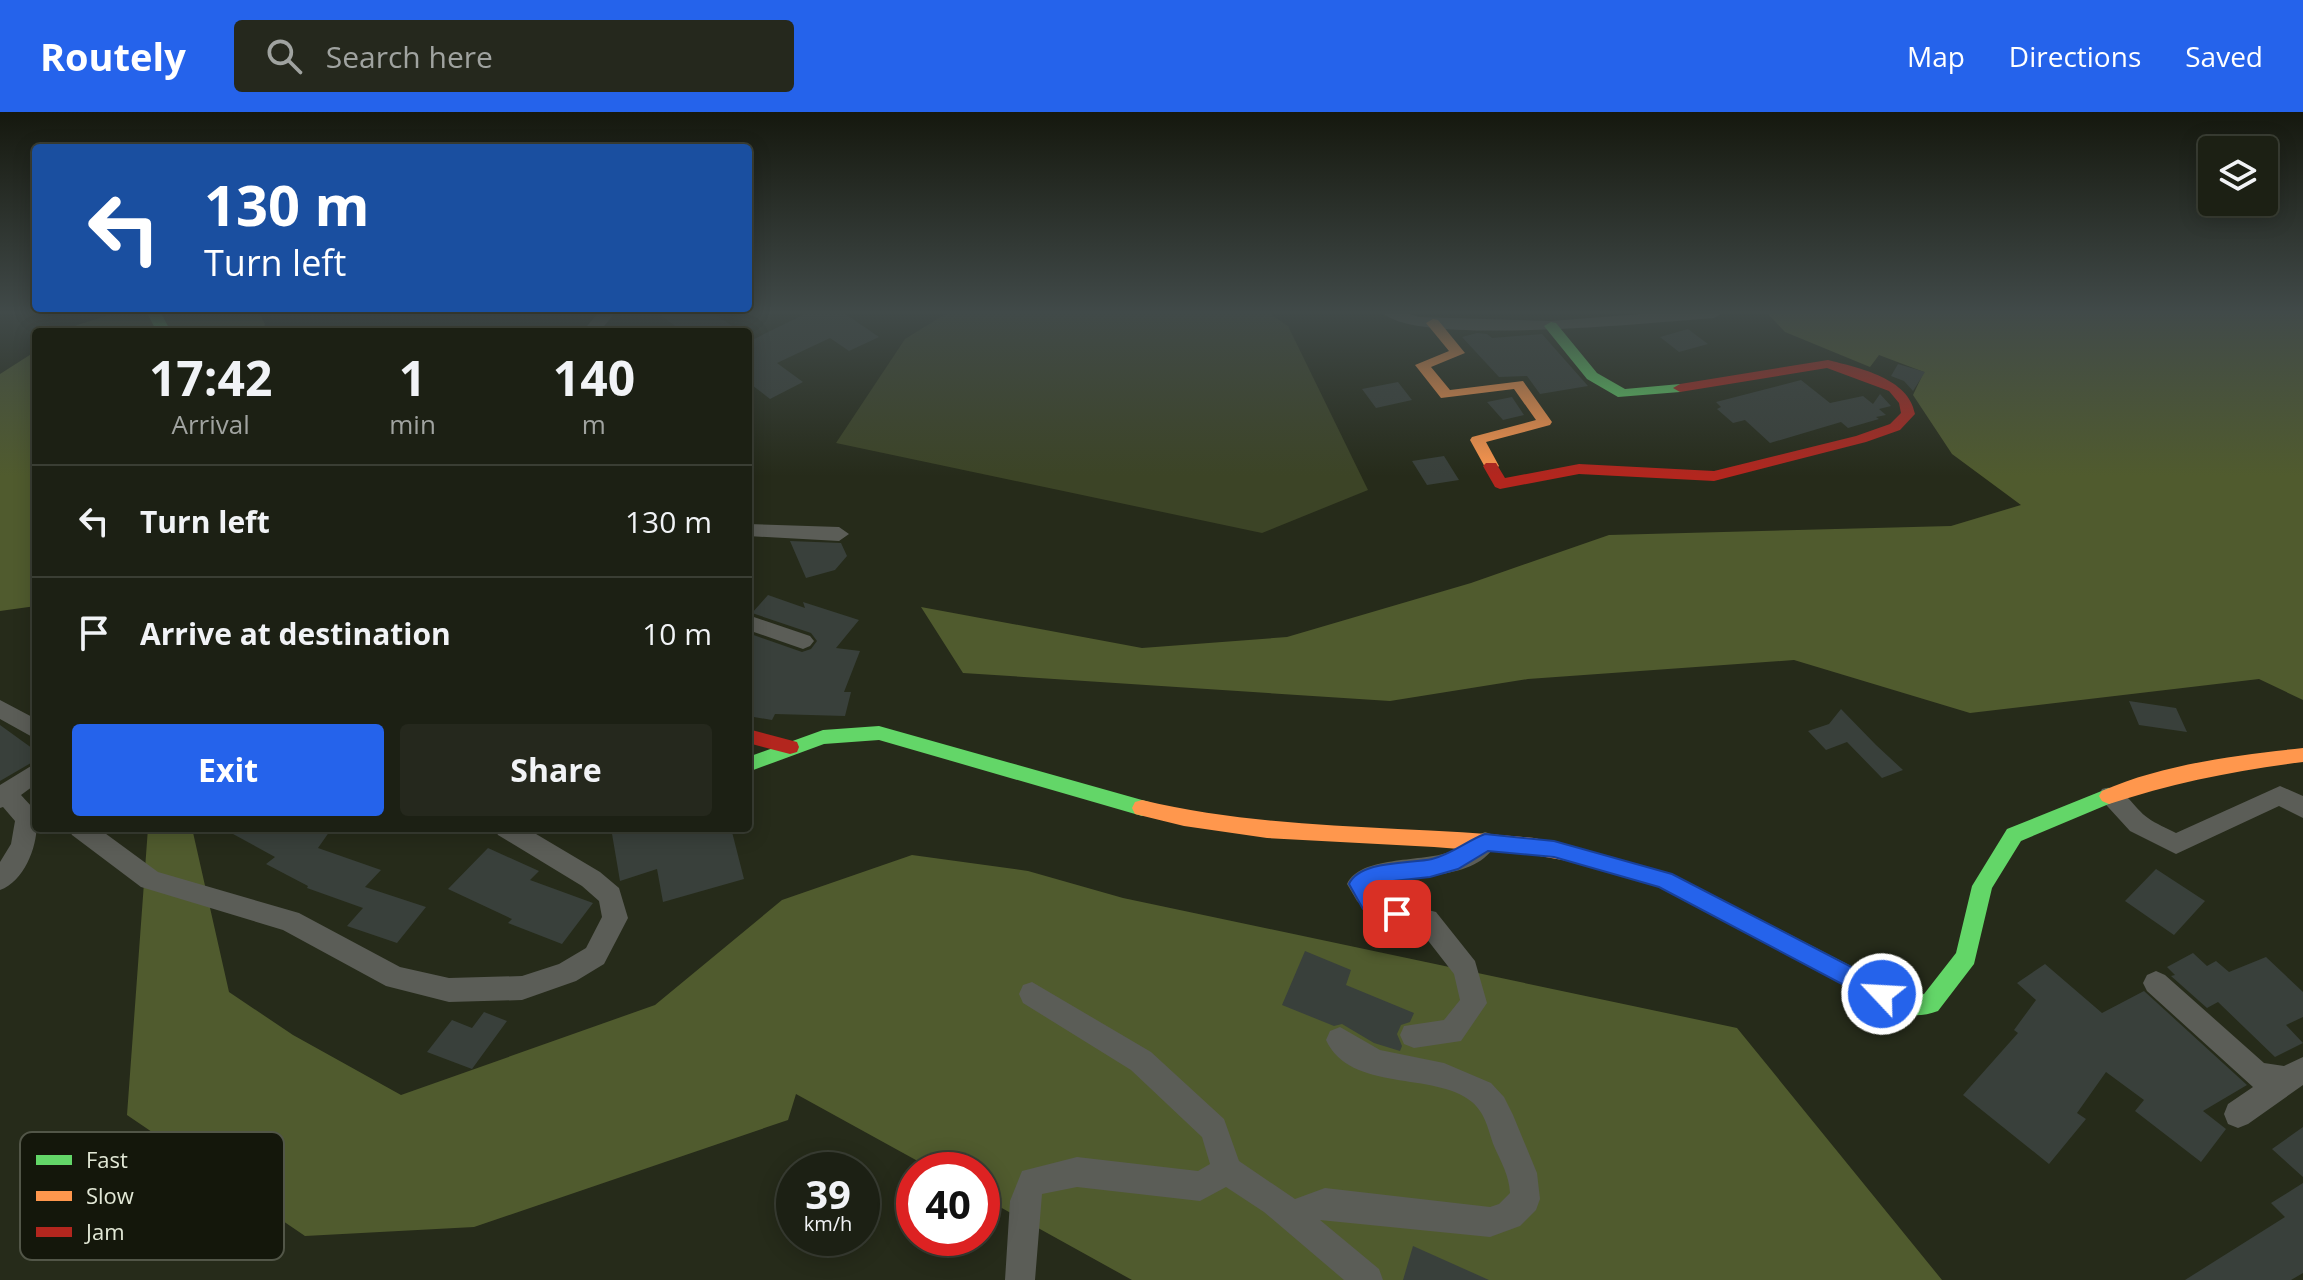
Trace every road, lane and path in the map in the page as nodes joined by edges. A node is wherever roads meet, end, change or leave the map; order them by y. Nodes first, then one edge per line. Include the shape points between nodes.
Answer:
1 (1424, 368) edge
2 (1585, 368) edge
3 (1807, 368) edge
4 (1838, 368) edge
5 (752, 530) edge
6 (839, 534) dead end
7 (752, 623) edge
8 (803, 641) dead end
9 (0, 708) edge
10 (32, 728) edge
11 (752, 737) edge
12 (790, 747) junction
13 (2303, 755) edge
14 (752, 763) edge
15 (32, 775) edge
16 (3, 796) edge
17 (2110, 796) junction
18 (2303, 808) edge
19 (85, 832) edge
20 (513, 832) edge
21 (1485, 842) junction
22 (0, 879) edge
23 (2156, 983) dead end
24 (1032, 994) dead end
25 (1414, 1035) dead end
26 (1340, 1040) dead end
27 (2294, 1075) edge
28 (2238, 1114) dead end
29 (1227, 1171) junction
30 (1291, 1215) junction
31 (1020, 1280) edge
32 (1368, 1280) edge

1 - 4 street via 1446,395 1518,384 1545,422 1477,440 1500,484 1579,469 1714,476 1861,439 1895,427 1908,414 1894,388
2 - 3 street via 1623,394
5 - 6 street
7 - 8 street
9 - 10 street
11 - 12 street
12 - 14 street
12 - 21 street via 823,737 879,733 1177,818 1255,831
13 - 17 street via 2235,763
15 - 16 street
16 - 22 street via 27,819 18,860
17 - 18 street via 2138,824 2176,844 2280,795
17 - 21 street via 2014,835 1982,886 1966,957 1930,1004 1905,1005 1665,880 1554,849
19 - 20 street via 150,880 290,921 395,978 449,990 522,988 567,973 595,956 615,918 610,896 591,879
21 - 25 street via 1458,860 1382,873 1359,884 1371,903 1427,920 1466,969 1474,1003 1467,1013 1451,1032
23 - 27 street via 2257,1075
24 - 29 street via 1141,1061 1214,1129
26 - 30 street via 1353,1053 1392,1069 1462,1080 1484,1093 1525,1172 1525,1199 1509,1215 1490,1222 1325,1203
27 - 28 street
29 - 30 street
29 - 31 street via 1200,1186 1077,1172 1032,1181 1025,1201
30 - 32 street

